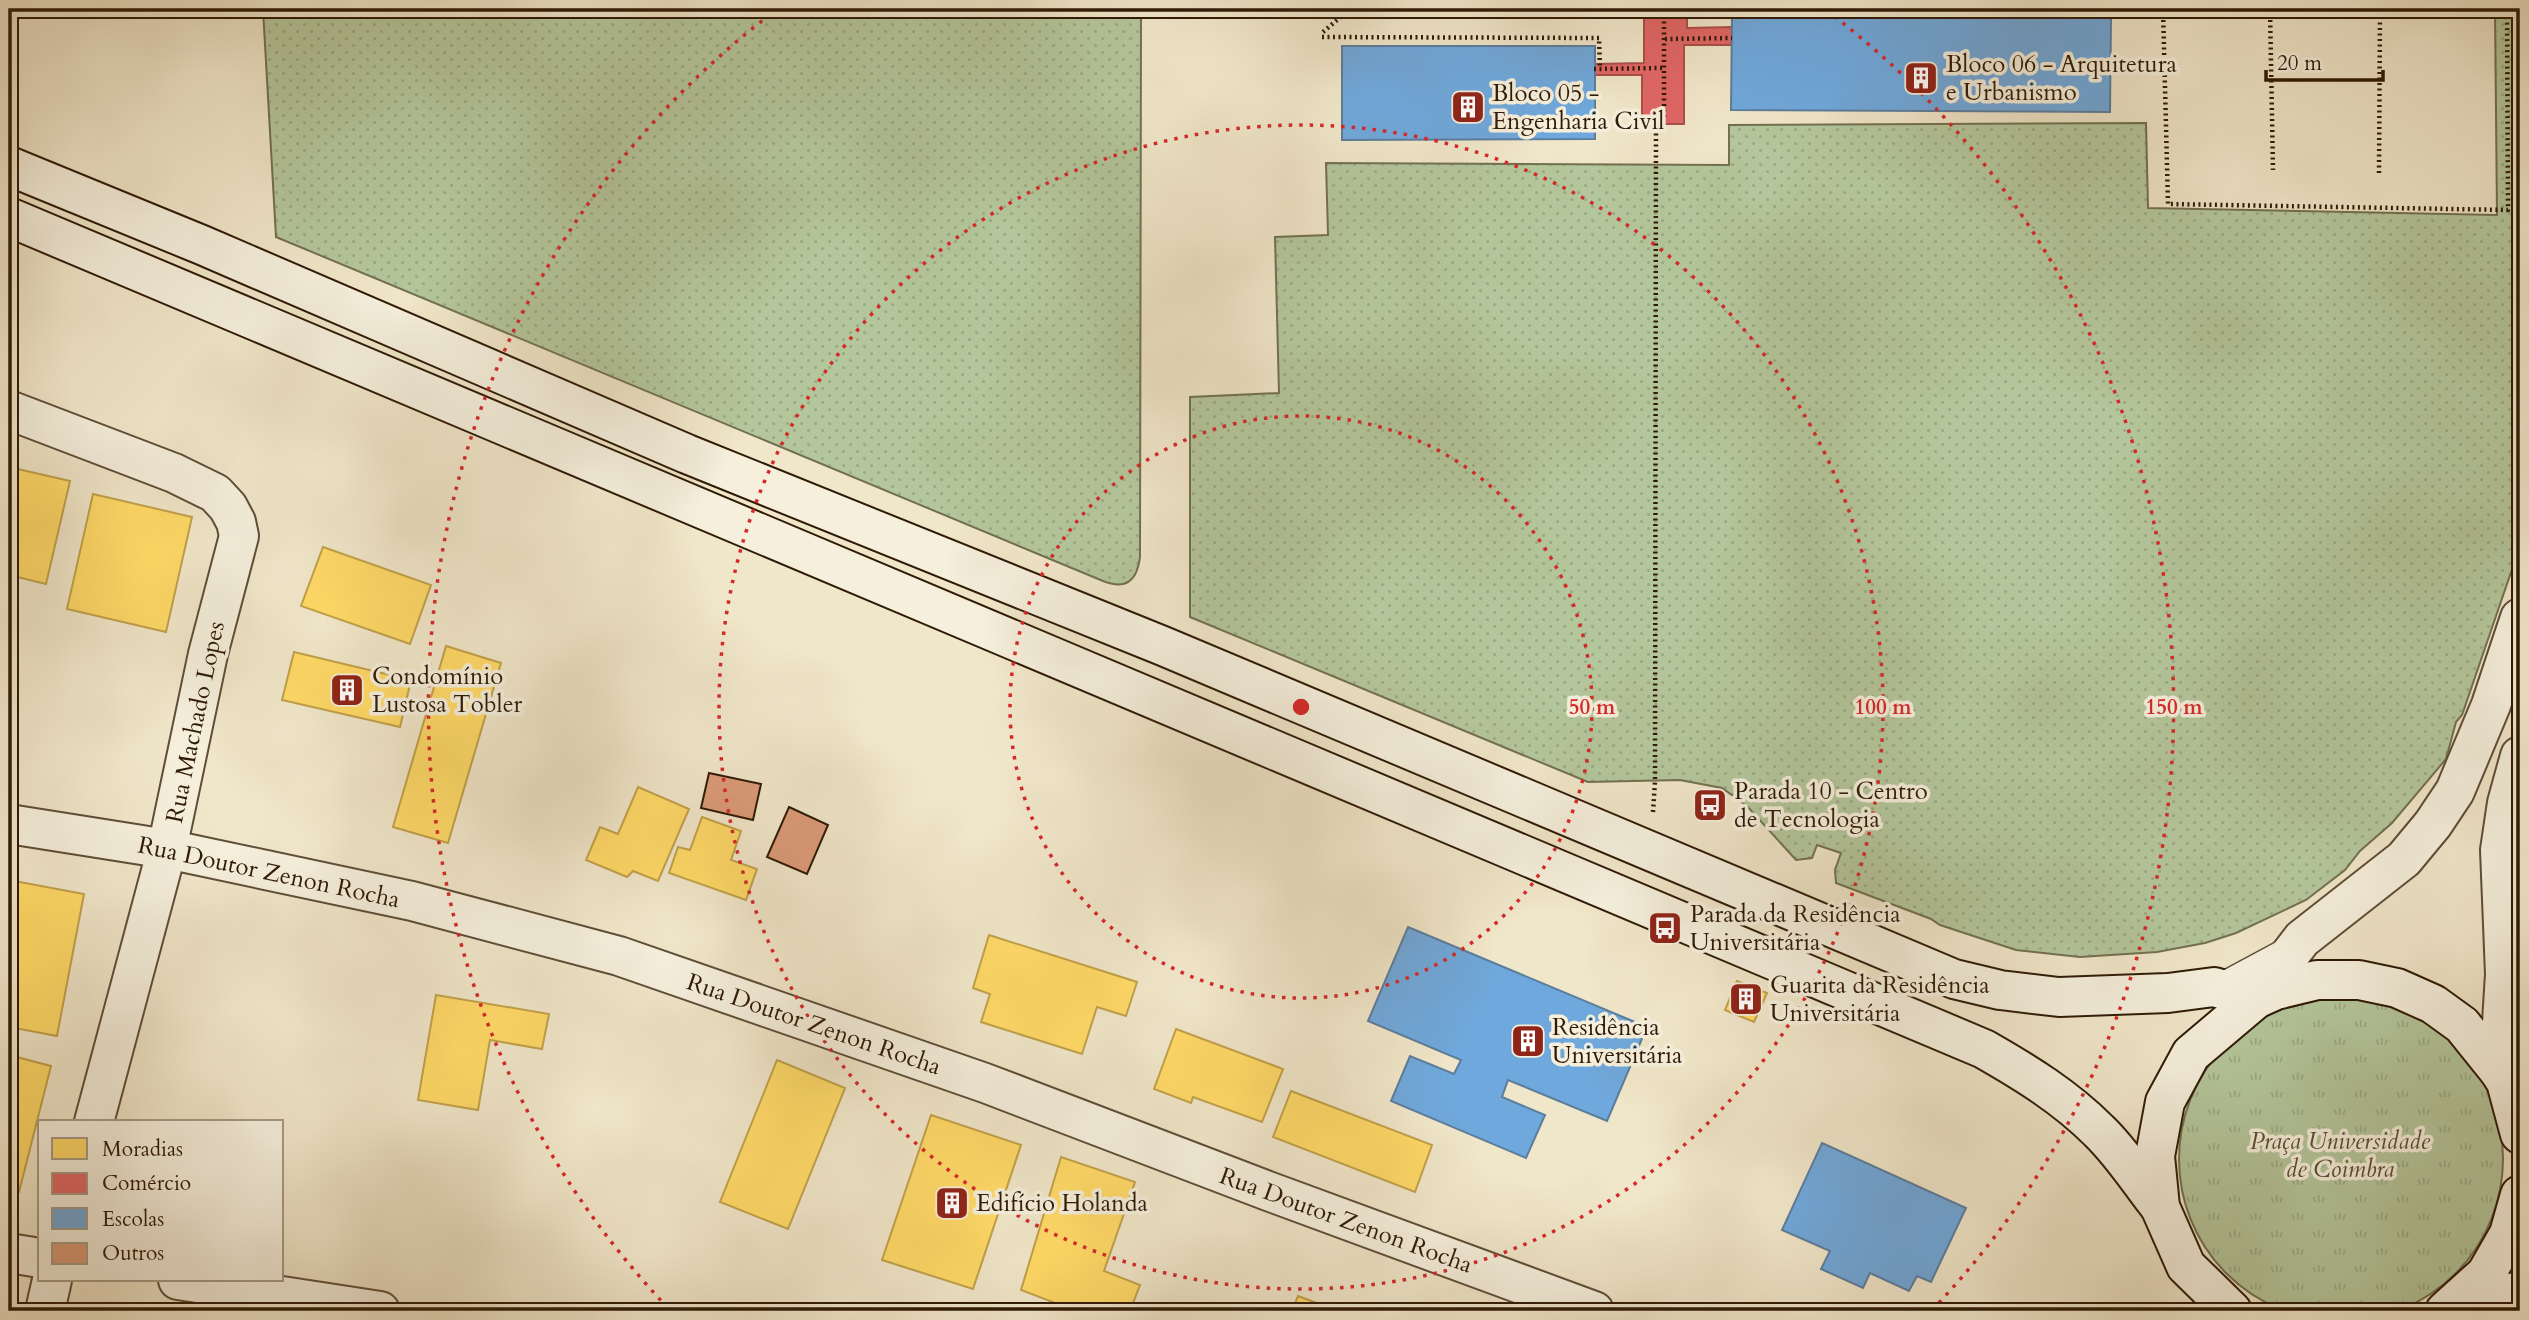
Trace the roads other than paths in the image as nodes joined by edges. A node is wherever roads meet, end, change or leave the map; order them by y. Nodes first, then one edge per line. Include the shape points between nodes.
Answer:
1 (9, 166) edge
2 (9, 217) edge
3 (9, 410) edge
4 (2520, 618) edge
5 (2520, 756) edge
6 (9, 824) edge
7 (167, 849) junction
8 (2302, 939) junction
9 (2214, 987) junction
10 (2256, 999) junction
11 (2508, 1085) edge
12 (95, 1120) edge
13 (2520, 1134) edge
14 (2520, 1195) edge
15 (2160, 1207) junction
16 (9, 1253) edge
17 (38, 1258) edge
18 (52, 1282) edge
19 (191, 1282) edge
20 (2520, 1292) edge
21 (1515, 1298) edge
22 (45, 1311) edge
23 (380, 1311) edge
24 (1594, 1311) edge
25 (2230, 1311) edge
26 (2447, 1311) edge

1 - 9 main road via 687,454 1163,646 1954,979 2059,997
2 - 15 main road via 1984,1049 2035,1077 2069,1103 2101,1133
3 - 7 main road, Rua Machado Lopes via 215,493 236,522 239,536 208,654
4 - 8 main road via 2491,705 2460,778 2433,824 2404,859
5 - 11 main road via 2500,850
6 - 7 main road, Rua Doutor Zenon Rocha
7 - 12 main road, Rua Machado Lopes
7 - 21 main road, Rua Doutor Zenon Rocha via 412,901 619,956 985,1083 1268,1191
8 - 9 lane
8 - 10 main road
9 - 10 main road
10 - 11 main road via 2317,980 2359,980 2397,988 2433,1004 2462,1025
10 - 15 main road via 2190,1054 2165,1102 2155,1156
11 - 13 main road
14 - 26 main road via 2509,1234 2486,1275
15 - 25 main road via 2186,1266
16 - 17 main road
18 - 22 main road
19 - 23 main road
20 - 26 main road via 2500,1293
21 - 24 main road, Rua Doutor Zenon Rocha

